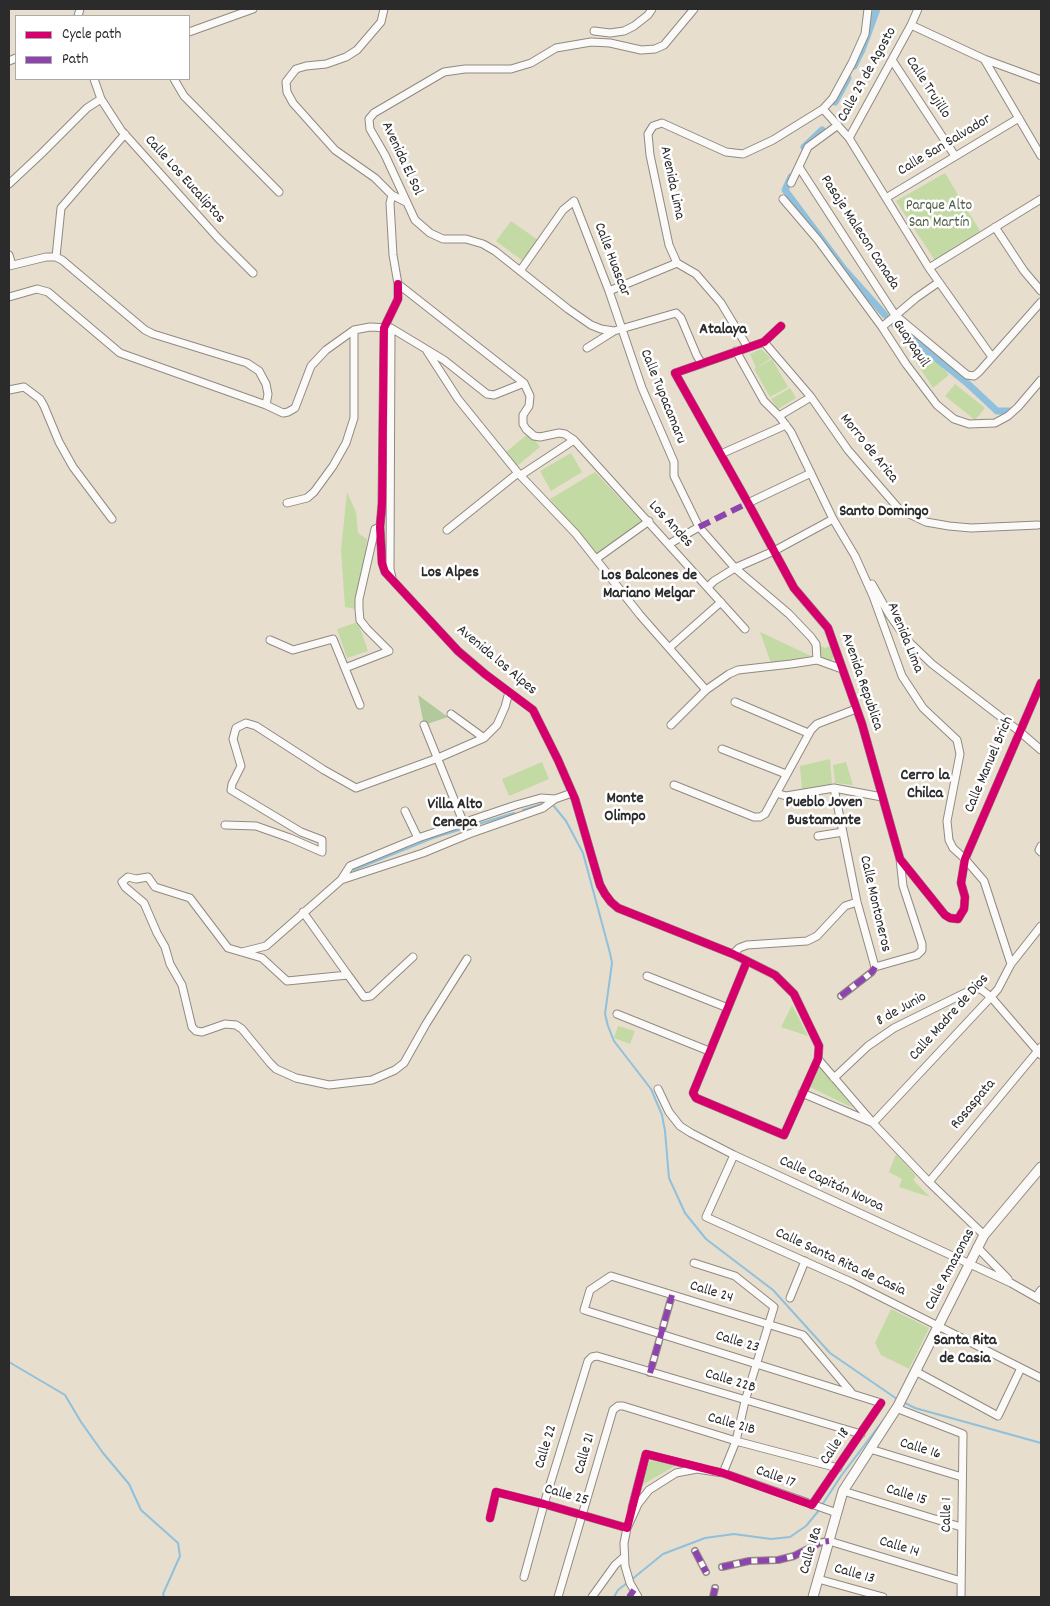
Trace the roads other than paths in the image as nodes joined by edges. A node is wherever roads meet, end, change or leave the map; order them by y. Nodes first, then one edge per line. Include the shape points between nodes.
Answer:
1 (253, 9) edge
2 (384, 9) edge
3 (652, 9) edge
4 (694, 9) edge
5 (868, 9) edge
6 (918, 9) edge
7 (911, 25) junction
8 (190, 32) edge
9 (594, 32) dead end
10 (984, 59) junction
11 (892, 60) junction
12 (94, 80) edge
13 (175, 80) edge
14 (1041, 80) edge
15 (101, 99) junction
16 (822, 109) junction
17 (1019, 118) junction
18 (838, 125) junction
19 (125, 134) junction
20 (849, 138) junction
21 (955, 156) junction
22 (1041, 156) edge
23 (799, 167) junction
24 (791, 183) dead end
25 (9, 184) edge
26 (279, 192) dead end
27 (392, 195) junction
28 (886, 198) junction
29 (1041, 198) edge
30 (783, 199) dead end
31 (406, 202) junction
32 (995, 227) junction
33 (9, 255) edge
34 (56, 257) junction
35 (677, 263) junction
36 (10, 265) edge
37 (929, 268) junction
38 (520, 271) junction
39 (253, 274) dead end
40 (939, 282) junction
41 (398, 284) junction
42 (609, 291) junction
43 (1041, 291) edge
44 (9, 297) edge
45 (1041, 302) edge
46 (895, 315) junction
47 (781, 326) dead end
48 (882, 327) junction
49 (388, 328) junction
50 (354, 330) junction
51 (618, 330) junction
52 (764, 342) junction
53 (747, 346) junction
54 (587, 348) dead end
55 (427, 350) junction
56 (736, 351) junction
57 (992, 356) junction
58 (702, 364) junction
59 (1041, 380) edge
60 (524, 383) junction
61 (9, 390) edge
62 (810, 397) junction
63 (266, 405) junction
64 (779, 416) junction
65 (786, 425) junction
66 (574, 440) junction
67 (721, 454) junction
68 (811, 472) junction
69 (520, 474) junction
70 (287, 503) dead end
71 (748, 503) junction
72 (112, 519) dead end
73 (833, 519) junction
74 (649, 521) junction
75 (1038, 525) dead end
76 (699, 527) junction
77 (380, 528) junction
78 (447, 530) dead end
79 (669, 544) junction
80 (774, 551) junction
81 (855, 556) junction
82 (596, 559) junction
83 (735, 568) junction
84 (393, 581) junction
85 (708, 587) junction
86 (721, 602) junction
87 (745, 629) dead end
88 (270, 640) dead end
89 (669, 648) junction
90 (817, 660) junction
91 (345, 668) junction
92 (842, 669) junction
93 (1041, 683) edge
94 (706, 690) junction
95 (509, 692) junction
96 (735, 702) dead end
97 (360, 706) dead end
98 (856, 709) junction
99 (452, 714) dead end
100 (424, 725) dead end
101 (671, 725) dead end
102 (1020, 731) junction
103 (808, 733) junction
104 (484, 738) junction
105 (722, 748) dead end
106 (1041, 750) edge
107 (438, 758) junction
108 (786, 774) junction
109 (674, 785) dead end
110 (834, 788) junction
111 (572, 793) junction
112 (776, 793) junction
113 (882, 797) junction
114 (551, 803) junction
115 (406, 811) dead end
116 (464, 824) junction
117 (225, 825) dead end
118 (843, 832) junction
119 (818, 836) dead end
120 (418, 838) junction
121 (900, 859) junction
122 (965, 859) junction
123 (341, 880) junction
124 (857, 902) junction
125 (303, 912) junction
126 (1041, 926) edge
127 (241, 952) junction
128 (732, 954) junction
129 (413, 957) dead end
130 (467, 959) dead end
131 (747, 961) junction
132 (1011, 964) junction
133 (875, 968) junction
134 (348, 975) junction
135 (647, 976) dead end
136 (841, 996) dead end
137 (991, 997) junction
138 (728, 1008) junction
139 (617, 1014) dead end
140 (709, 1051) junction
141 (1040, 1051) edge
142 (818, 1059) junction
143 (834, 1078) junction
144 (658, 1089) dead end
145 (802, 1093) junction
146 (873, 1123) junction
147 (734, 1155) junction
148 (1041, 1167) edge
149 (929, 1182) junction
150 (984, 1235) junction
151 (977, 1247) junction
152 (806, 1261) junction
153 (694, 1263) dead end
154 (969, 1264) junction
155 (1011, 1284) junction
156 (1041, 1290) edge
157 (672, 1295) junction
158 (790, 1298) dead end
159 (1038, 1298) edge
160 (584, 1310) joint
161 (769, 1324) junction
162 (938, 1326) junction
163 (661, 1334) junction
164 (592, 1356) joint
165 (756, 1364) junction
166 (1021, 1368) junction
167 (915, 1371) junction
168 (650, 1372) junction
169 (1041, 1378) edge
170 (851, 1392) junction
171 (745, 1401) junction
172 (881, 1403) joint
173 (898, 1404) junction
174 (618, 1406) joint
175 (861, 1434) junction
176 (736, 1441) junction
177 (870, 1449) junction
178 (838, 1468) junction
179 (723, 1473) junction
180 (962, 1476) junction
181 (843, 1491) junction
182 (544, 1504) junction
183 (815, 1506) junction
184 (833, 1512) junction
185 (582, 1515) junction
186 (490, 1518) dead end
187 (961, 1527) junction
188 (627, 1528) junction
189 (829, 1541) junction
190 (695, 1551) dead end
191 (624, 1557) junction
192 (722, 1567) dead end
193 (706, 1572) dead end
194 (524, 1577) dead end
195 (818, 1578) junction
196 (961, 1581) junction
197 (716, 1588) dead end
198 (636, 1594) edge
199 (558, 1597) edge
200 (592, 1597) edge
201 (629, 1597) edge
202 (713, 1597) edge
203 (812, 1597) edge
204 (883, 1597) edge
205 (961, 1597) edge

1 - 8 street
2 - 27 street via 381,22 357,50 326,64 296,69 286,82 293,103 335,150 375,178
3 - 9 street via 629,30
4 - 31 street, Avenida El Sol via 664,45 655,50 591,42 556,48 531,63 511,69 444,72 374,113 369,118 369,126
5 - 16 street via 865,34 852,63 834,98
6 - 7 street, Calle 29 de Agosto
7 - 10 street
7 - 11 street, Calle 29 de Agosto
10 - 14 street
10 - 17 street
11 - 20 street, Calle 29 de Agosto
11 - 21 street, Calle Trujillo
12 - 15 street, Calle Los Eucaliptos
13 - 26 street via 184,96
15 - 19 street, Calle Los Eucaliptos
15 - 25 street via 87,108
16 - 18 street
16 - 35 street, Avenida Lima via 773,140 743,154 726,152 667,124 658,124 650,130 647,139 652,164 669,245
17 - 21 street, Calle San Salvador
17 - 22 street
18 - 20 street
18 - 23 street via 808,147
19 - 34 street via 61,208
19 - 39 street, Calle Los Eucaliptos
20 - 28 street
21 - 28 street, Calle San Salvador
23 - 24 street
23 - 46 street, Pasaje Malecon Canada
27 - 31 street
27 - 41 street via 393,255
28 - 37 street
29 - 32 street
30 - 48 street, Guayaquil via 818,240
31 - 38 street, Avenida El Sol via 414,220 430,233 443,239 466,239 483,244
32 - 37 street
32 - 43 street
33 - 36 street
34 - 36 street
34 - 63 street via 152,334 247,363 259,371 266,384
35 - 42 street
35 - 53 street via 696,274 722,303
37 - 40 street
38 - 42 street, Calle Huascar via 563,210 574,200
38 - 51 street, Avenida El Sol via 591,325
40 - 46 street
40 - 57 street
41 - 49 street via 398,299
41 - 60 street
42 - 51 street, Calle Huascar
44 - 63 street via 37,289 48,292 120,353
45 - 57 street
46 - 48 street
46 - 57 street, Pasaje Malecon Canada via 967,375 974,376
47 - 52 street
48 - 59 street, Guayaquil via 937,405 954,419 969,424 995,422 1008,416
49 - 50 street
49 - 55 street
49 - 77 street, Avenida los Alpes
49 - 84 street via 390,569
50 - 63 street via 326,350 311,366 298,404 292,411 283,413
50 - 70 street via 354,418 346,443 314,492 307,498
51 - 54 street
51 - 58 street via 678,314
51 - 76 street, Calle Tupacamaru via 674,462 674,476
52 - 53 street
52 - 62 street, Morro de Arica
53 - 56 street
55 - 60 street via 487,394 494,395
55 - 69 street via 458,399
56 - 58 street
56 - 64 street, Avenida Lima via 764,401
58 - 67 street, Avenida Republica via 675,373
60 - 66 street via 530,396 523,419 526,429 534,436 559,433
61 - 72 street via 28,388 40,399 73,467
62 - 64 street
62 - 75 street, Morro de Arica via 848,450 899,509 926,522 949,526
64 - 65 street, Avenida Lima
65 - 67 street
65 - 68 street, Avenida Lima
66 - 69 street
66 - 74 street, Los Andes
67 - 71 street, Avenida Republica
68 - 71 street
68 - 73 street, Avenida Lima
69 - 78 street
69 - 82 street
71 - 80 street, Avenida Republica
73 - 80 street
73 - 81 street, Avenida Lima
74 - 79 street, Los Andes
74 - 82 street
76 - 79 street
76 - 83 street, Calle Tupacamaru
77 - 84 street, Avenida los Alpes via 382,563
77 - 91 street via 375,529 359,609 360,620 366,629 389,651
79 - 85 street, Los Andes
80 - 83 street
80 - 92 street, Avenida Republica via 794,588 828,628
81 - 102 street via 907,640 932,664
81 - 122 street, Avenida Lima via 902,676 923,708 957,740 960,754 947,831 953,848
82 - 89 street
83 - 85 street
83 - 90 street, Calle Tupacamaru via 811,637 816,644
84 - 95 street, Avenida los Alpes via 458,651
85 - 86 street, Los Andes
86 - 87 street, Los Andes
86 - 89 street
88 - 91 street via 293,650 333,639
89 - 94 street
90 - 92 street
90 - 94 street via 738,670
91 - 97 street
92 - 98 street, Avenida Republica
93 - 102 street, Calle Manuel Brich
94 - 101 street
95 - 104 street via 497,725
95 - 111 street, Avenida los Alpes via 533,710
96 - 103 street
98 - 103 street via 817,724
98 - 113 street, Avenida Republica
99 - 104 street
100 - 107 street
102 - 106 street
102 - 122 street, Calle Manuel Brich
103 - 108 street
104 - 107 street
105 - 108 street
107 - 116 street
107 - 117 street via 356,788 256,726 246,723 236,728 233,739 241,766 231,790 301,832 322,840 322,852 256,826
108 - 112 street
109 - 112 street via 754,817 765,814
110 - 112 street via 786,796
110 - 113 street
110 - 118 street, Calle Montoneros
111 - 114 street
111 - 128 street, Avenida los Alpes via 600,885 610,902
113 - 121 street, Avenida Republica
114 - 116 street via 541,798
114 - 123 street via 423,853
115 - 120 street
116 - 120 street
118 - 119 street
118 - 124 street, Calle Montoneros
120 - 123 street via 350,866
121 - 122 street, Avenida Republica via 945,915 958,919 964,908 961,883
121 - 133 street via 903,886 922,950 917,955
122 - 132 street, Avenida Lima via 984,881
123 - 125 street
124 - 128 street via 845,906 812,939 747,945
124 - 133 street, Calle Montoneros
125 - 127 street via 266,946
125 - 134 street
126 - 132 street, Calle Madre de Dios
127 - 130 street via 228,948 190,898 155,887 148,877 128,877 122,882 144,903 165,946 170,964 182,985 192,1027 202,1032 225,1024 236,1025 276,1069 296,1078 329,1085 372,1080 395,1070 404,1063
127 - 134 street via 262,958 287,981
128 - 131 street, Avenida los Alpes
129 - 134 street via 371,996 364,996
131 - 138 street
131 - 142 street, Avenida los Alpes via 775,975 794,994 818,1046
132 - 137 street, Calle Madre de Dios
133 - 136 street
135 - 138 street
137 - 141 street
137 - 143 street, 8 de Junio via 982,990 972,989 894,1028 868,1046
137 - 146 street, Calle Madre de Dios
138 - 140 street
139 - 140 street
140 - 145 street via 693,1089 696,1098 784,1136
141 - 149 street, Rosaspata
142 - 143 street
142 - 145 street
143 - 146 street
144 - 147 street, Calle Capitán Novoa via 680,1126
145 - 146 street
146 - 149 street
147 - 152 street, Calle Santa Rita de Casia via 706,1217
147 - 154 street, Calle Capitán Novoa
148 - 150 street, Calle Amazonas
149 - 150 street
150 - 151 street, Calle Amazonas
151 - 154 street, Calle Amazonas
151 - 155 street, Calle Capitán Novoa
152 - 158 street
152 - 162 street, Calle Santa Rita de Casia
153 - 161 street via 735,1276 774,1307
154 - 155 street, Calle Capitán Novoa
154 - 162 street, Calle Amazonas
155 - 159 street, Calle Capitán Novoa
156 - 159 street
157 - 160 street, Calle 24 via 611,1276 590,1290
157 - 161 street, Calle 24
157 - 163 street
160 - 163 street, Calle 23
161 - 165 street
161 - 170 street, Calle 24 via 804,1335
162 - 166 street, Calle Santa Rita de Casia
162 - 167 street, Calle Amazonas
163 - 165 street, Calle 23
163 - 168 street
164 - 168 street, Calle 22B
164 - 182 street, Calle 22
165 - 170 street, Calle 23
165 - 171 street
166 - 167 street via 998,1416
166 - 169 street, Calle Santa Rita de Casia
167 - 173 street, Calle Amazonas
168 - 171 street, Calle 22B
170 - 172 street, Calle 23
171 - 175 street, Calle 22B
171 - 176 street
172 - 175 street, Calle 18
173 - 177 street, Calle 18
173 - 180 street, Calle 1 via 963,1434
174 - 176 street, Calle 21B
174 - 185 street, Calle 21 via 613,1410
175 - 178 street, Calle 18
176 - 178 street, Calle 21B
176 - 179 street
177 - 180 street, Calle 16
177 - 181 street, Calle 18
178 - 183 street, Calle 18
179 - 183 street, Calle 17
179 - 188 street, Calle 17 via 697,1469 676,1473 649,1490 638,1504
179 - 188 street via 646,1454
180 - 187 street, Calle 1
181 - 184 street, Calle 18
181 - 187 street, Calle 15
182 - 185 street, Calle 25
182 - 186 street, Calle 25 via 496,1492
182 - 194 street, Calle 22
183 - 184 street, Calle 17
184 - 189 street, Calle 18a
185 - 188 street, Calle 25
185 - 199 street, Calle 21
187 - 196 street, Calle 1
188 - 191 street, Calle 17
189 - 192 street via 786,1558
189 - 195 street, Calle 18a
189 - 196 street, Calle 14
190 - 193 street
191 - 198 street, Calle 17
191 - 200 street
195 - 203 street, Calle 18a
195 - 204 street, Calle 13
196 - 205 street, Calle 1
197 - 202 street
198 - 201 street

